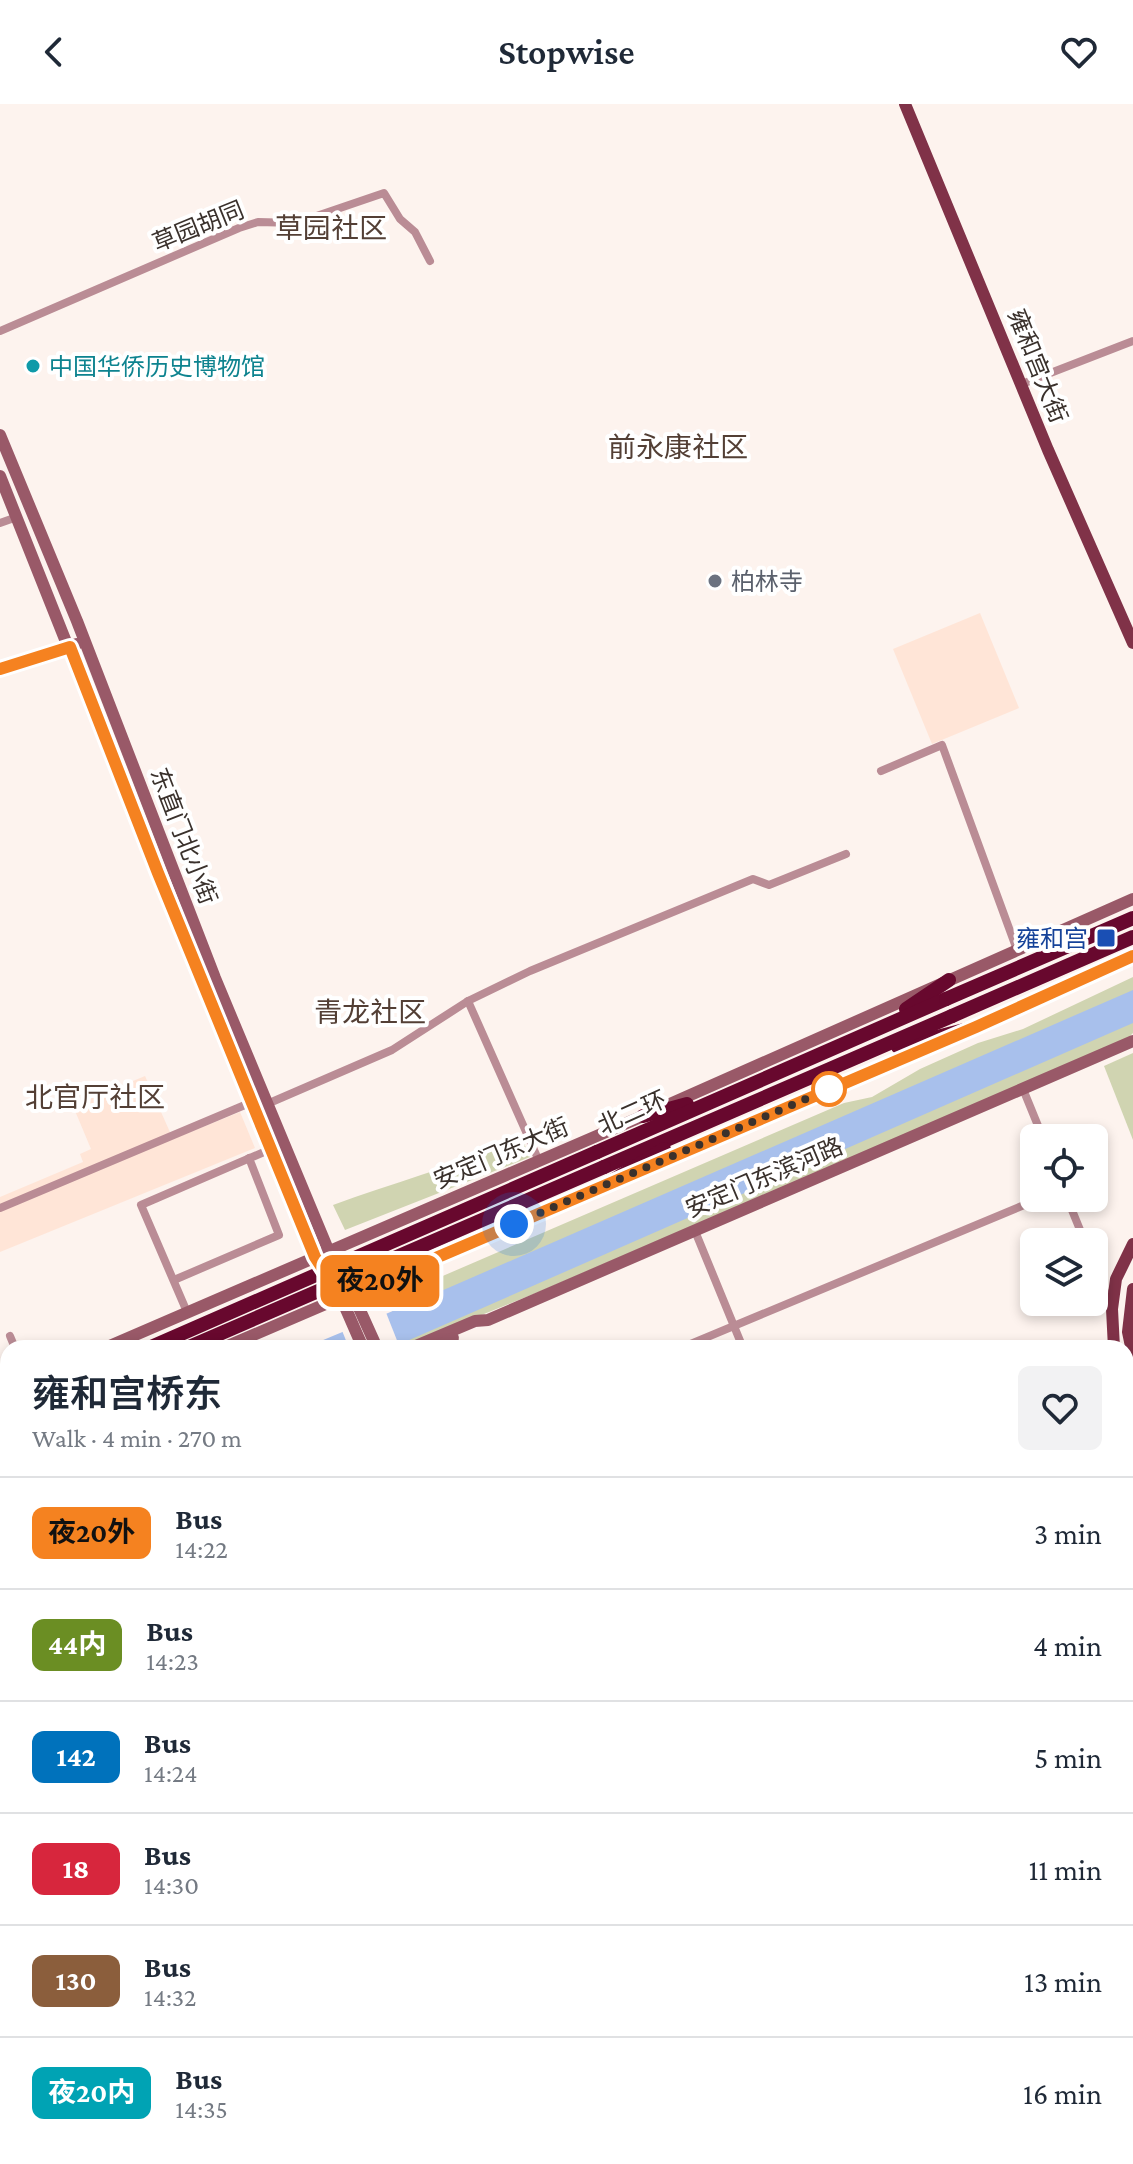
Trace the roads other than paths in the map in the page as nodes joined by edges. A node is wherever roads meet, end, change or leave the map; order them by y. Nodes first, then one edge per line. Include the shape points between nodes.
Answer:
1 (905, 104) edge
2 (430, 261) dead end
3 (0, 331) edge
4 (1133, 341) edge
5 (1022, 384) junction
6 (0, 435) edge
7 (0, 476) edge
8 (17, 517) junction
9 (0, 523) edge
10 (85, 641) junction
11 (1133, 643) edge
12 (70, 647) junction
13 (0, 669) edge
14 (881, 771) dead end
15 (846, 854) dead end
16 (1133, 899) edge
17 (1133, 918) edge
18 (1133, 937) edge
19 (1017, 950) junction
20 (1133, 956) edge
21 (1002, 957) junction
22 (206, 972) junction
23 (949, 980) junction
24 (468, 1001) junction
25 (1022, 1005) junction
26 (976, 1027) junction
27 (873, 1031) junction
28 (1133, 1041) edge
29 (859, 1057) junction
30 (741, 1088) junction
31 (1023, 1089) junction
32 (252, 1102) junction
33 (267, 1104) junction
34 (643, 1116) junction
35 (710, 1120) junction
36 (1037, 1124) edge
37 (271, 1149) junction
38 (249, 1158) junction
39 (539, 1161) junction
40 (495, 1180) junction
41 (607, 1184) junction
42 (1020, 1207) edge
43 (0, 1208) edge
44 (392, 1224) junction
45 (514, 1224) junction
46 (695, 1231) junction
47 (1133, 1244) edge
48 (321, 1255) junction
49 (296, 1266) junction
50 (411, 1268) junction
51 (174, 1280) junction
52 (1133, 1289) edge
53 (348, 1295) junction
54 (1108, 1299) edge
55 (315, 1309) junction
56 (1112, 1309) junction
57 (187, 1312) junction
58 (356, 1314) junction
59 (488, 1320) junction
60 (161, 1324) junction
61 (733, 1326) junction
62 (10, 1336) dead end
63 (12, 1340) edge
64 (124, 1340) edge
65 (167, 1340) edge
66 (167, 1340) edge
67 (205, 1340) edge
68 (242, 1340) edge
69 (361, 1340) edge
70 (372, 1340) edge
71 (430, 1340) edge
72 (449, 1340) edge
73 (700, 1340) edge
74 (739, 1340) edge
75 (1114, 1340) edge
76 (1130, 1340) edge

1 - 5 main road, 雍和宫大街
2 - 3 street, 草园胡同 via 384,193 296,223 258,222 239,228
4 - 5 street
5 - 11 main road, 雍和宫大街
6 - 10 street, 东直门北小街
7 - 8 street, 东直门北小街
8 - 9 street
8 - 12 street, 东直门北小街
10 - 12 street
10 - 22 street, 东直门北小街
12 - 13 street
12 - 22 street, 东直门北小街
14 - 19 street via 942,745
15 - 24 street via 769,885 753,879
16 - 19 street, 安定门东大街
17 - 27 highway, 北二环, bridge
18 - 29 highway, 北二环, bridge
19 - 21 street, 安定门东大街
20 - 25 street
21 - 23 street, 安定门东大街
21 - 25 street
22 - 32 street, 东直门北小街
22 - 33 street, 东直门北小街
23 - 27 highway
23 - 34 street, 安定门东大街
24 - 33 street via 392,1050
24 - 39 street
25 - 26 street
26 - 29 highway
26 - 41 street
27 - 30 highway, 北二环
28 - 31 street, 安定门东滨河路
29 - 35 highway, 北二环
30 - 34 highway
30 - 65 highway, 北二环, bridge
31 - 36 street
31 - 46 street, 安定门东滨河路
32 - 37 street, 东直门北小街
32 - 43 street
33 - 48 street, 东直门北小街
34 - 39 street, 安定门东大街
35 - 41 highway
35 - 67 highway, 北二环, bridge
37 - 38 street
37 - 48 street, 东直门北小街
38 - 51 street via 279,1235
38 - 51 street via 141,1205
39 - 40 street, 安定门东大街
40 - 44 street, 安定门东大街
40 - 45 street
41 - 45 street
42 - 61 street
44 - 48 street, 安定门东大街
44 - 50 street
45 - 50 street
46 - 59 street, 安定门东滨河路
46 - 61 street
47 - 56 main road via 1116,1279
48 - 49 street, 安定门东大街
48 - 53 street
49 - 55 street
49 - 57 street, 安定门东大街
50 - 53 street
51 - 57 street
52 - 76 main road
53 - 55 street
53 - 58 street
54 - 56 street
55 - 68 street
56 - 75 main road
57 - 60 street, 安定门东大街
58 - 69 street
58 - 70 street
59 - 71 street, 安定门东滨河路
59 - 72 street
60 - 64 street, 安定门东大街
60 - 66 street
61 - 73 street
61 - 74 street
62 - 63 street

